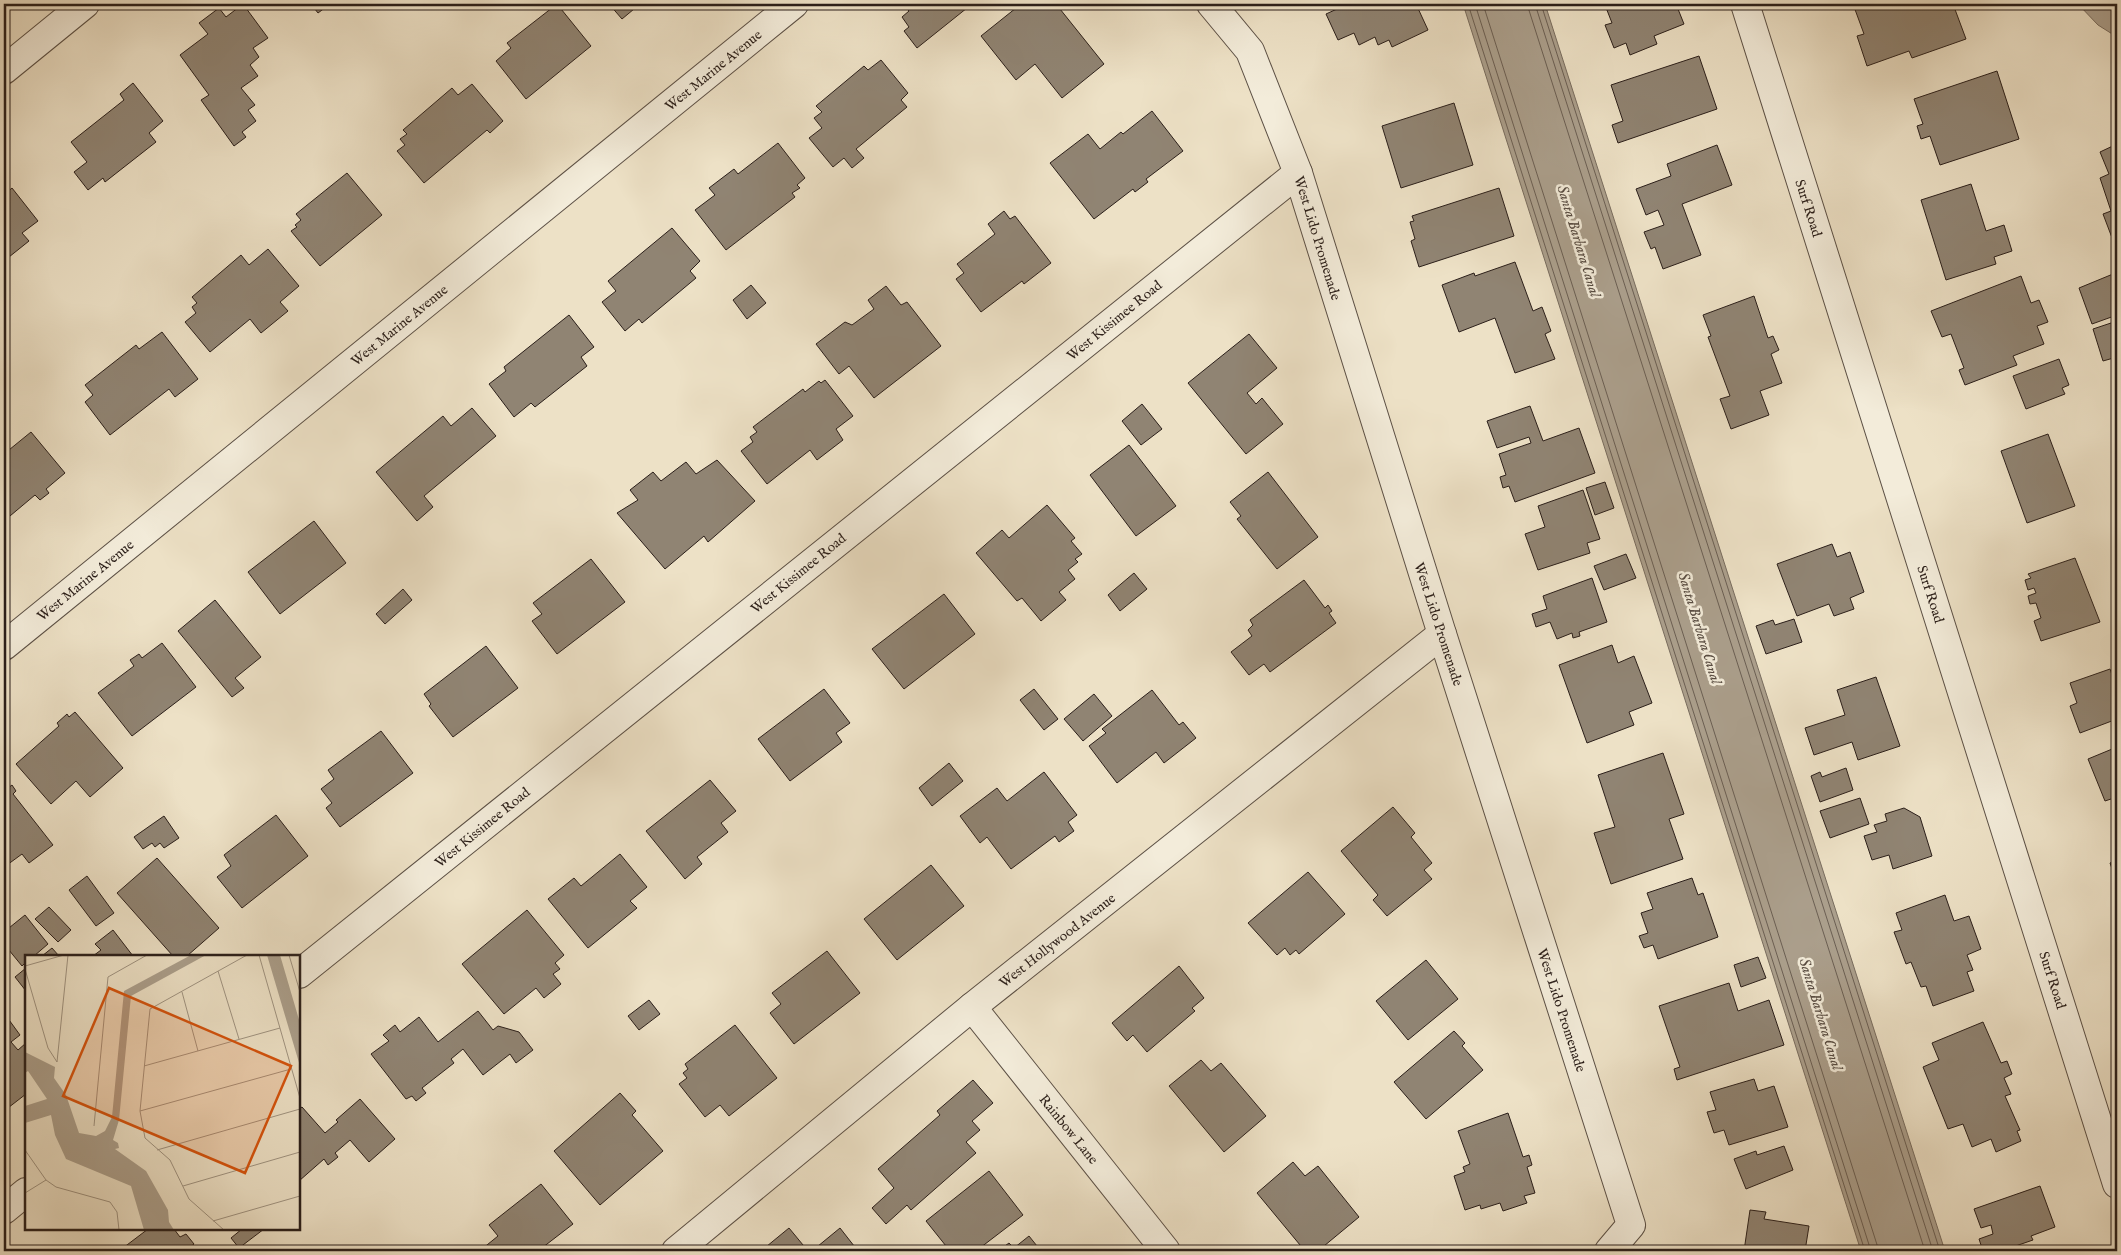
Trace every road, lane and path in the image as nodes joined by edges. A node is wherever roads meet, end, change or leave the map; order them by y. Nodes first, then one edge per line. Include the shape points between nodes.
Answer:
1 (85, 4) edge
2 (794, 4) edge
3 (1211, 4) edge
4 (1745, 4) edge
5 (4, 70) edge
6 (1298, 173) junction
7 (1442, 634) junction
8 (4, 646) edge
9 (300, 973) edge
10 (972, 1007) junction
11 (2117, 1184) edge
12 (25, 1193) edge
13 (4, 1210) edge
14 (676, 1251) edge
15 (1166, 1251) edge
16 (1609, 1251) edge

1 - 5 street
2 - 8 street, West Marine Avenue
3 - 6 street, West Lido Promenade via 1250,51
4 - 11 street, Surf Road
6 - 7 street, West Lido Promenade
6 - 9 street, West Kissimee Road
7 - 10 street, West Hollywood Avenue
7 - 16 street, West Lido Promenade via 1631,1225
10 - 14 street, West Hollywood Avenue
10 - 15 street, Rainbow Lane
12 - 13 street

